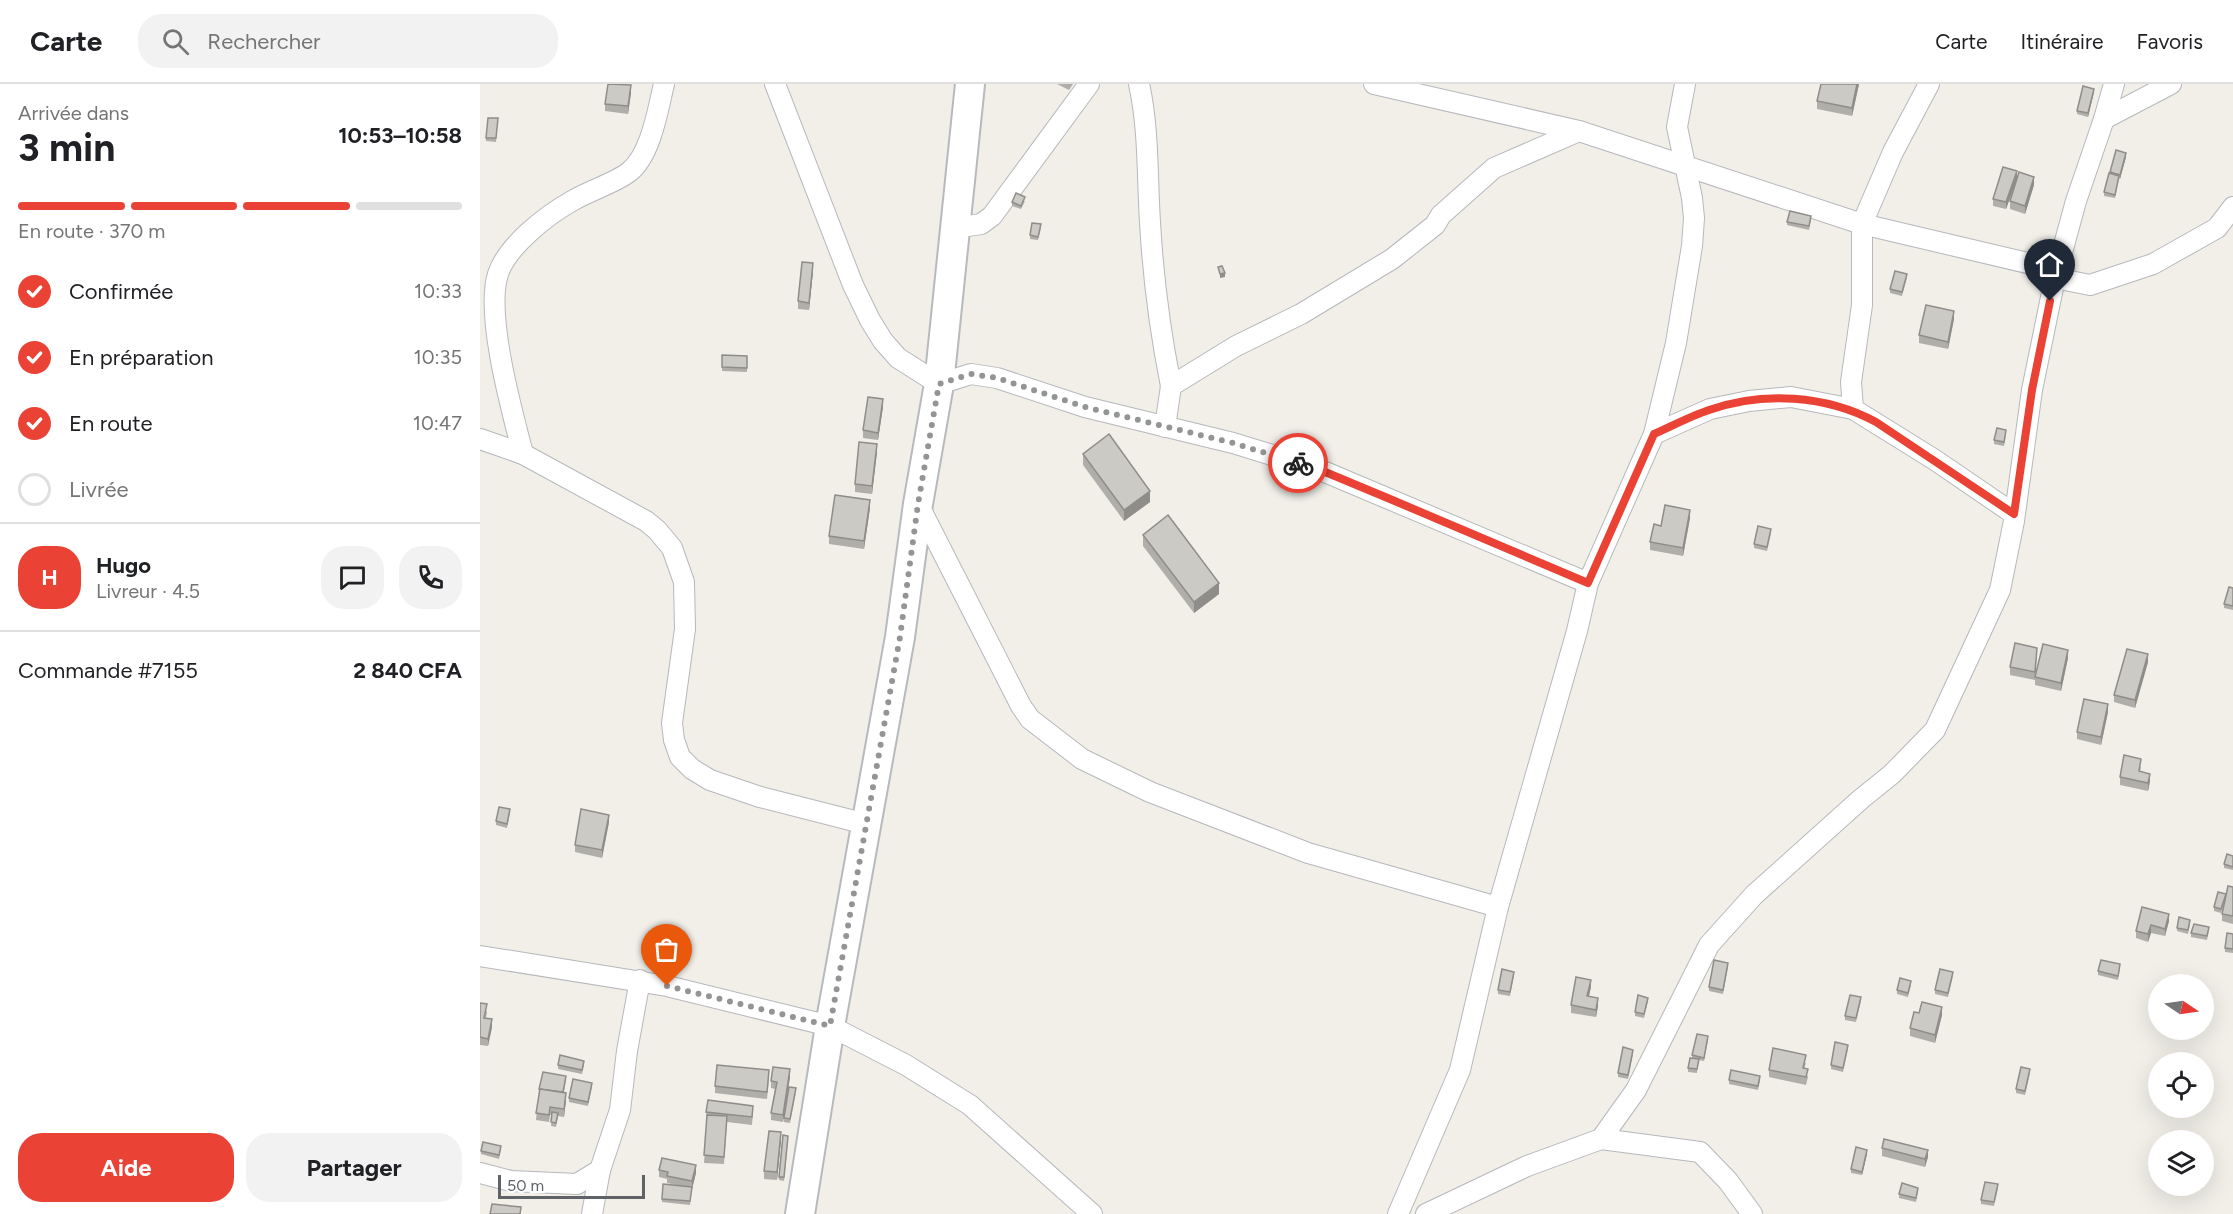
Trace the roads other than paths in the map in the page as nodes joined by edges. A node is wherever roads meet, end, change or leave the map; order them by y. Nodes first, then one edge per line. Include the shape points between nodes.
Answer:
1 (664, 84) edge
2 (775, 84) edge
3 (970, 84) edge
4 (1089, 84) edge
5 (1138, 84) edge
6 (1374, 84) edge
7 (1684, 84) edge
8 (1929, 84) edge
9 (2114, 84) edge
10 (2171, 84) edge
11 (2104, 119) junction
12 (1579, 132) junction
13 (1686, 167) junction
14 (2233, 207) edge
15 (1862, 224) junction
16 (955, 228) junction
17 (2056, 274) junction
18 (939, 384) junction
19 (1171, 386) junction
20 (1853, 410) junction
21 (1165, 427) junction
22 (1654, 434) junction
23 (480, 439) edge
24 (523, 454) junction
25 (918, 504) junction
26 (2014, 514) junction
27 (1588, 583) junction
28 (866, 824) junction
29 (1498, 907) junction
30 (480, 956) edge
31 (640, 980) junction
32 (830, 1026) junction
33 (1601, 1139) junction
34 (600, 1170) junction
35 (480, 1173) edge
36 (592, 1214) edge
37 (800, 1214) edge
38 (1092, 1214) edge
39 (1398, 1214) edge
40 (1426, 1214) edge
41 (1752, 1214) edge

1 - 24 street via 654,126 630,172 571,201 537,225 511,250 498,274 496,322 504,377
2 - 18 street via 870,320 898,358
3 - 16 street
4 - 16 street via 992,216 981,224
5 - 19 street via 1146,142 1155,294
6 - 12 street
7 - 13 street via 1677,127
8 - 15 street via 1893,152
9 - 11 street
10 - 11 street
11 - 17 street
12 - 13 street
12 - 19 street via 1494,168 1441,215 1435,225 1392,258
13 - 15 street
13 - 22 street via 1694,218 1692,246 1676,344
14 - 17 street via 2217,228 2153,264 2090,285
15 - 17 street
15 - 20 street via 1863,305 1851,382
16 - 18 street
17 - 26 street via 2032,390
18 - 21 street via 971,374 997,378 1085,407
18 - 25 street
19 - 21 street
20 - 22 street via 1791,397 1749,400 1710,409
20 - 26 street
21 - 27 street via 1318,469
22 - 27 street
23 - 24 street
24 - 28 street via 646,521 672,548 684,582 685,629 672,723 680,757 710,780
25 - 28 street via 900,637
25 - 29 street via 1021,706 1030,719 1082,759 1150,792 1308,853
26 - 33 street via 2000,590 1935,730 1892,774 1754,895 1709,945 1636,1090
27 - 29 street
28 - 32 street
29 - 39 street via 1460,1070
30 - 31 street
31 - 32 street
31 - 34 street via 620,1110
32 - 37 street
32 - 38 street via 906,1065 970,1105
33 - 40 street via 1527,1166
33 - 41 street via 1700,1152
34 - 35 street via 577,1184 511,1181
34 - 36 street

